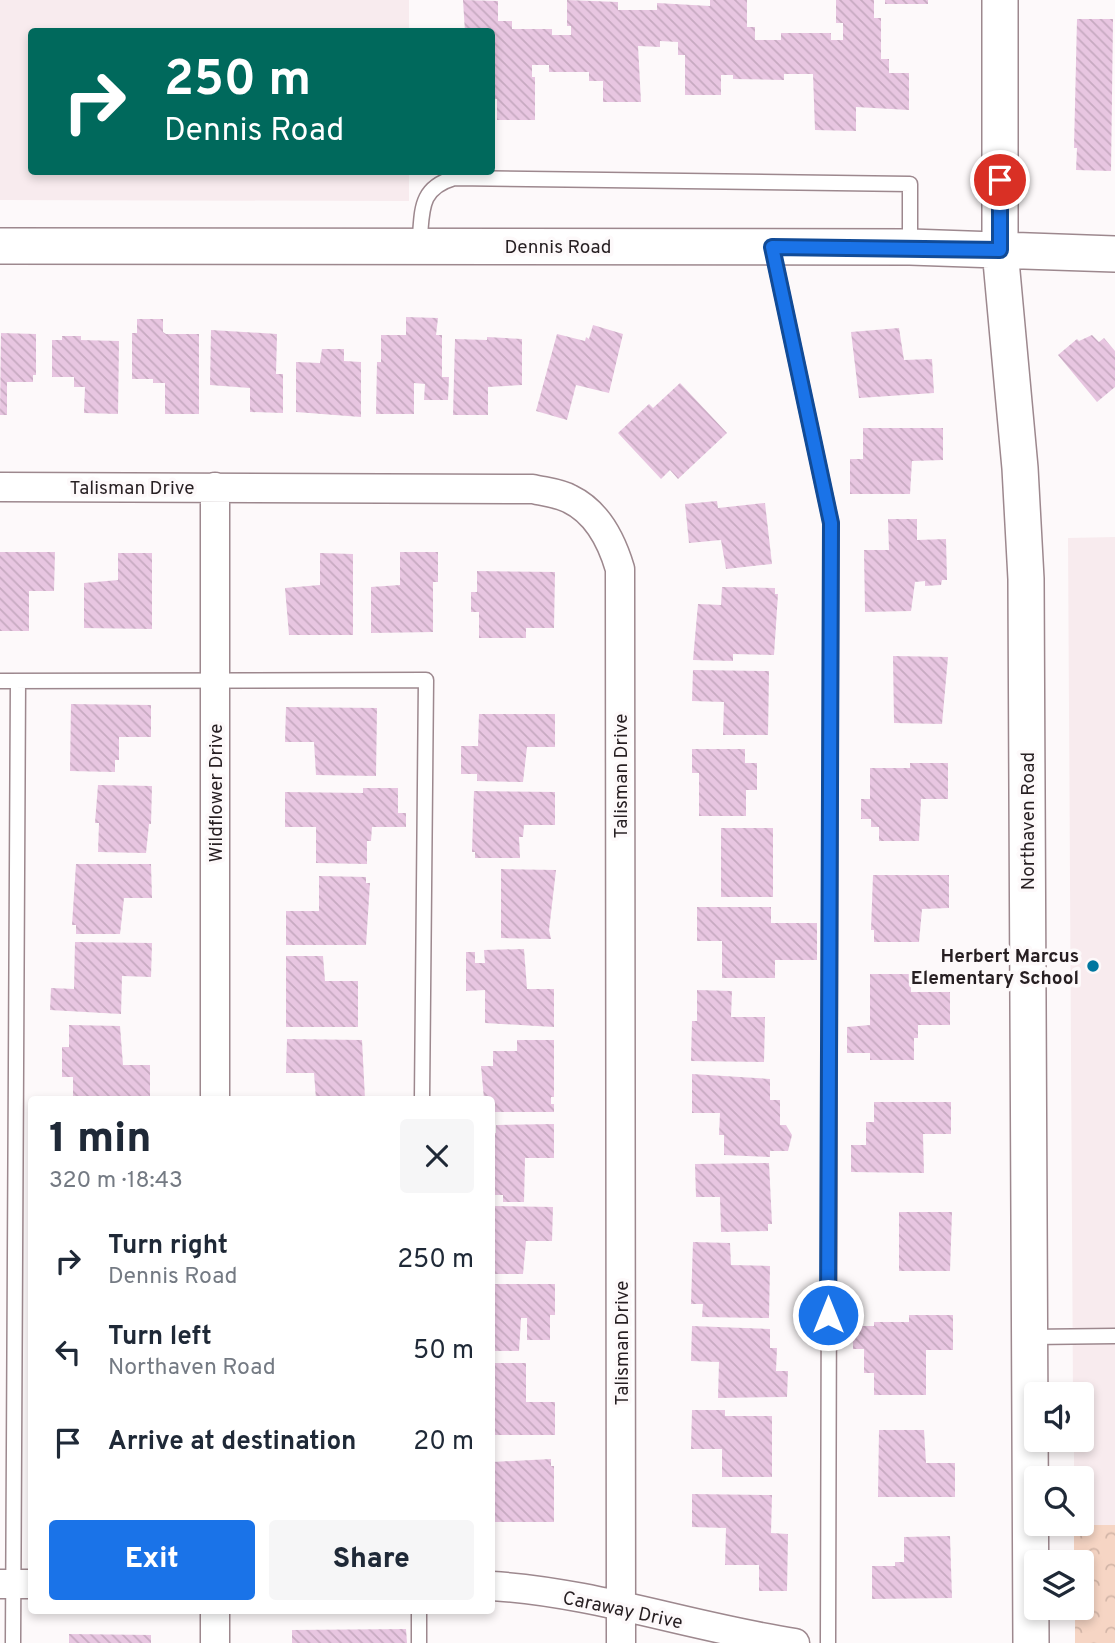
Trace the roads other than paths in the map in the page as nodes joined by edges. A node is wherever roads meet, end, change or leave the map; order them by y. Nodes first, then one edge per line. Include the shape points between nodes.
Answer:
1 (1000, 0) edge
2 (0, 246) edge
3 (419, 246) junction
4 (772, 247) junction
5 (910, 247) junction
6 (1000, 250) junction
7 (1115, 254) edge
8 (0, 487) edge
9 (215, 487) junction
10 (215, 680) junction
11 (0, 681) edge
12 (18, 681) junction
13 (215, 1096) edge
14 (422, 1096) edge
15 (1115, 1336) edge
16 (1028, 1337) junction
17 (15, 1584) edge
18 (495, 1587) edge
19 (621, 1608) junction
20 (215, 1614) edge
21 (419, 1614) edge
22 (13, 1643) edge
23 (215, 1643) edge
24 (419, 1643) edge
25 (621, 1643) edge
26 (795, 1643) edge
27 (828, 1643) edge
28 (1031, 1643) edge

1 - 6 street, Northaven Road
2 - 3 street, Dennis Road
3 - 4 street, Dennis Road
3 - 5 lane via 425,197 436,184 454,178 910,184
4 - 5 street, Dennis Road
4 - 27 lane via 831,523
5 - 6 street, Dennis Road
6 - 7 street, Dennis Road
6 - 16 street, Northaven Road via 1026,579
8 - 9 street, Talisman Drive
9 - 10 street, Wildflower Drive
9 - 19 street, Talisman Drive via 533,489 571,499 612,542 620,569
10 - 12 lane
10 - 13 street, Wildflower Drive
10 - 14 lane via 426,680
11 - 12 lane
12 - 17 lane
15 - 16 lane
16 - 28 street, Northaven Road
17 - 22 lane
18 - 19 street, Caraway Drive
19 - 25 street, Talisman Drive
19 - 26 street, Caraway Drive
20 - 23 street
21 - 24 lane

